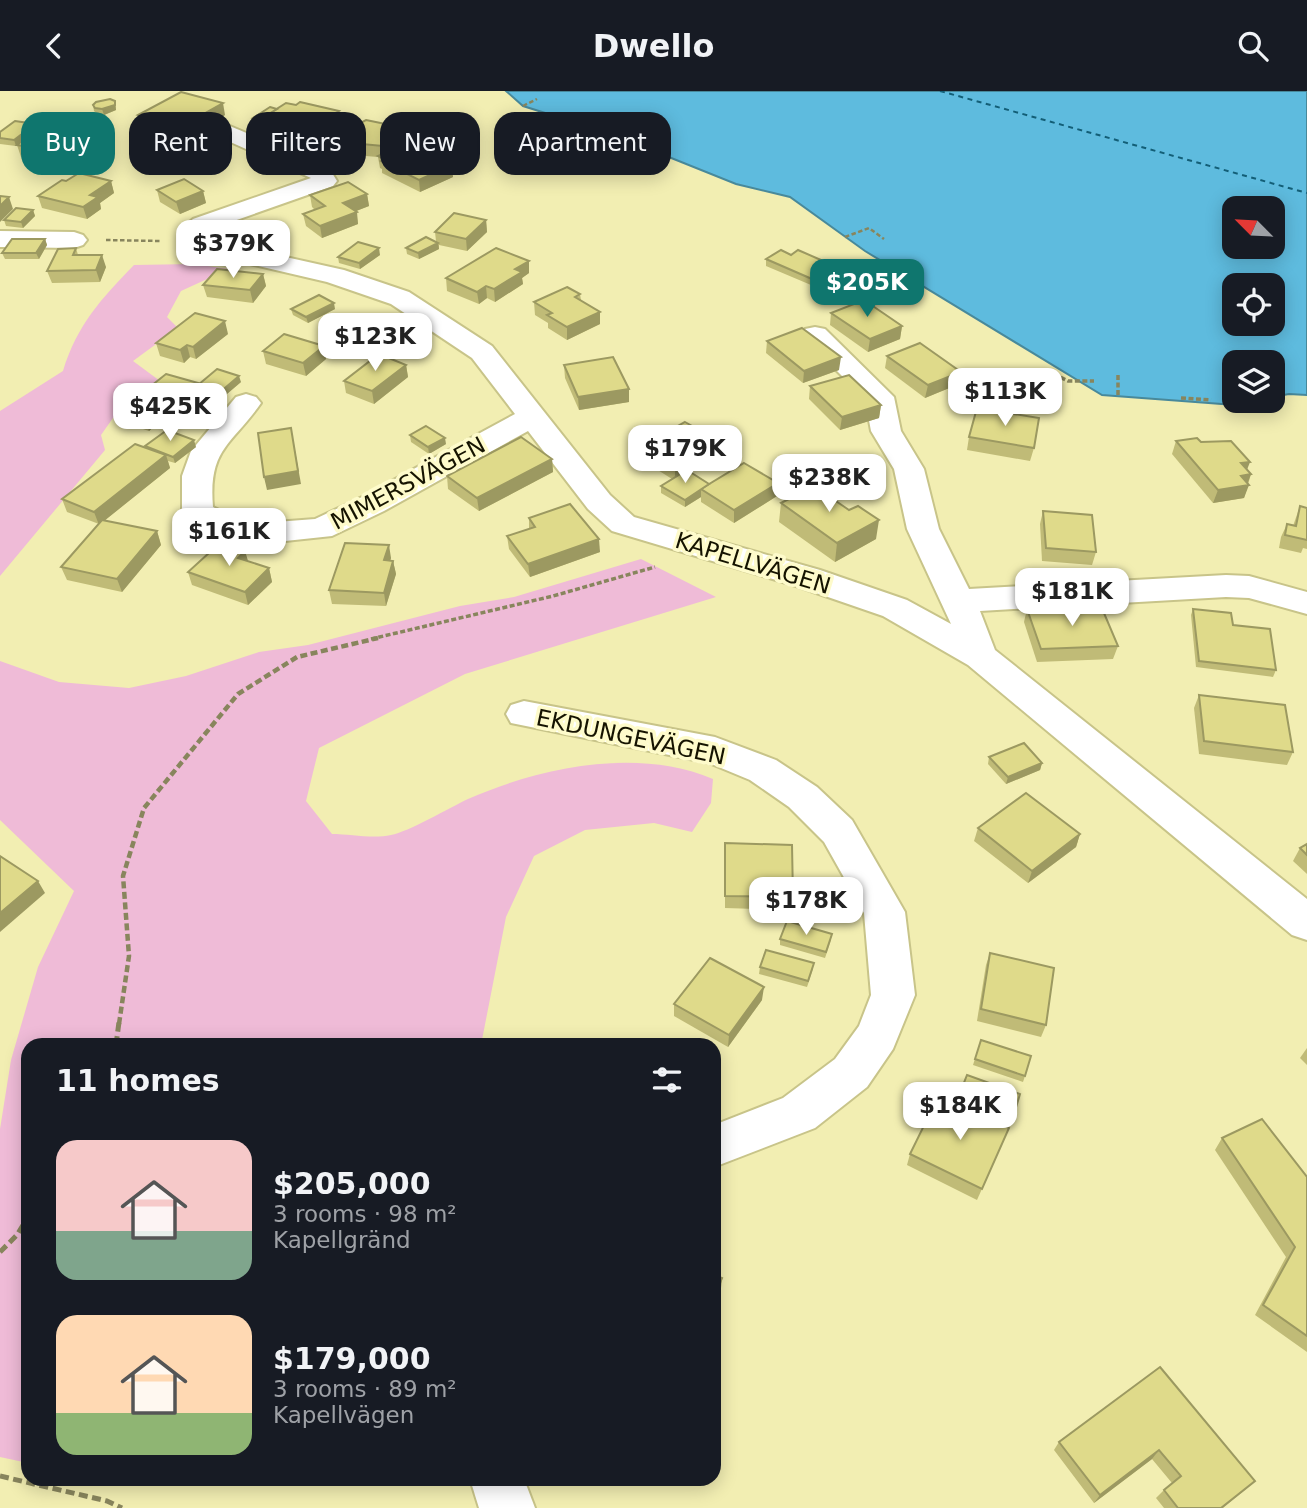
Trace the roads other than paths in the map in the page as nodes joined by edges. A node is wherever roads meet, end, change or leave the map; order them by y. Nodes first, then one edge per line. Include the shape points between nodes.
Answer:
1 (232, 134) edge
2 (0, 239) edge
3 (74, 240) road end
4 (815, 335) edge
5 (246, 403) dead end
6 (533, 416) junction
7 (959, 601) junction
8 (1307, 603) edge
9 (980, 656) junction
10 (524, 714) dead end
11 (1307, 923) edge
12 (721, 1143) edge
13 (499, 1486) edge
14 (507, 1508) edge

1 - 6 street, KAPELLVÄGEN via 321,173 325,181 229,213 197,235 400,298 482,352
2 - 3 street
4 - 7 street via 879,397 886,431 909,469 923,529
5 - 6 street, MIMERSVÄGEN via 199,462 198,512 217,521 276,532 321,529
6 - 9 street, KAPELLVÄGEN via 599,502 623,524 895,608
7 - 8 street via 1226,586 1249,587
7 - 9 street
9 - 11 street, KAPELLVÄGEN
10 - 12 street, EKDUNGEVÄGEN via 715,751 763,770 803,797 838,831 884,912 893,995 877,1036 851,1073 799,1113
13 - 14 street

